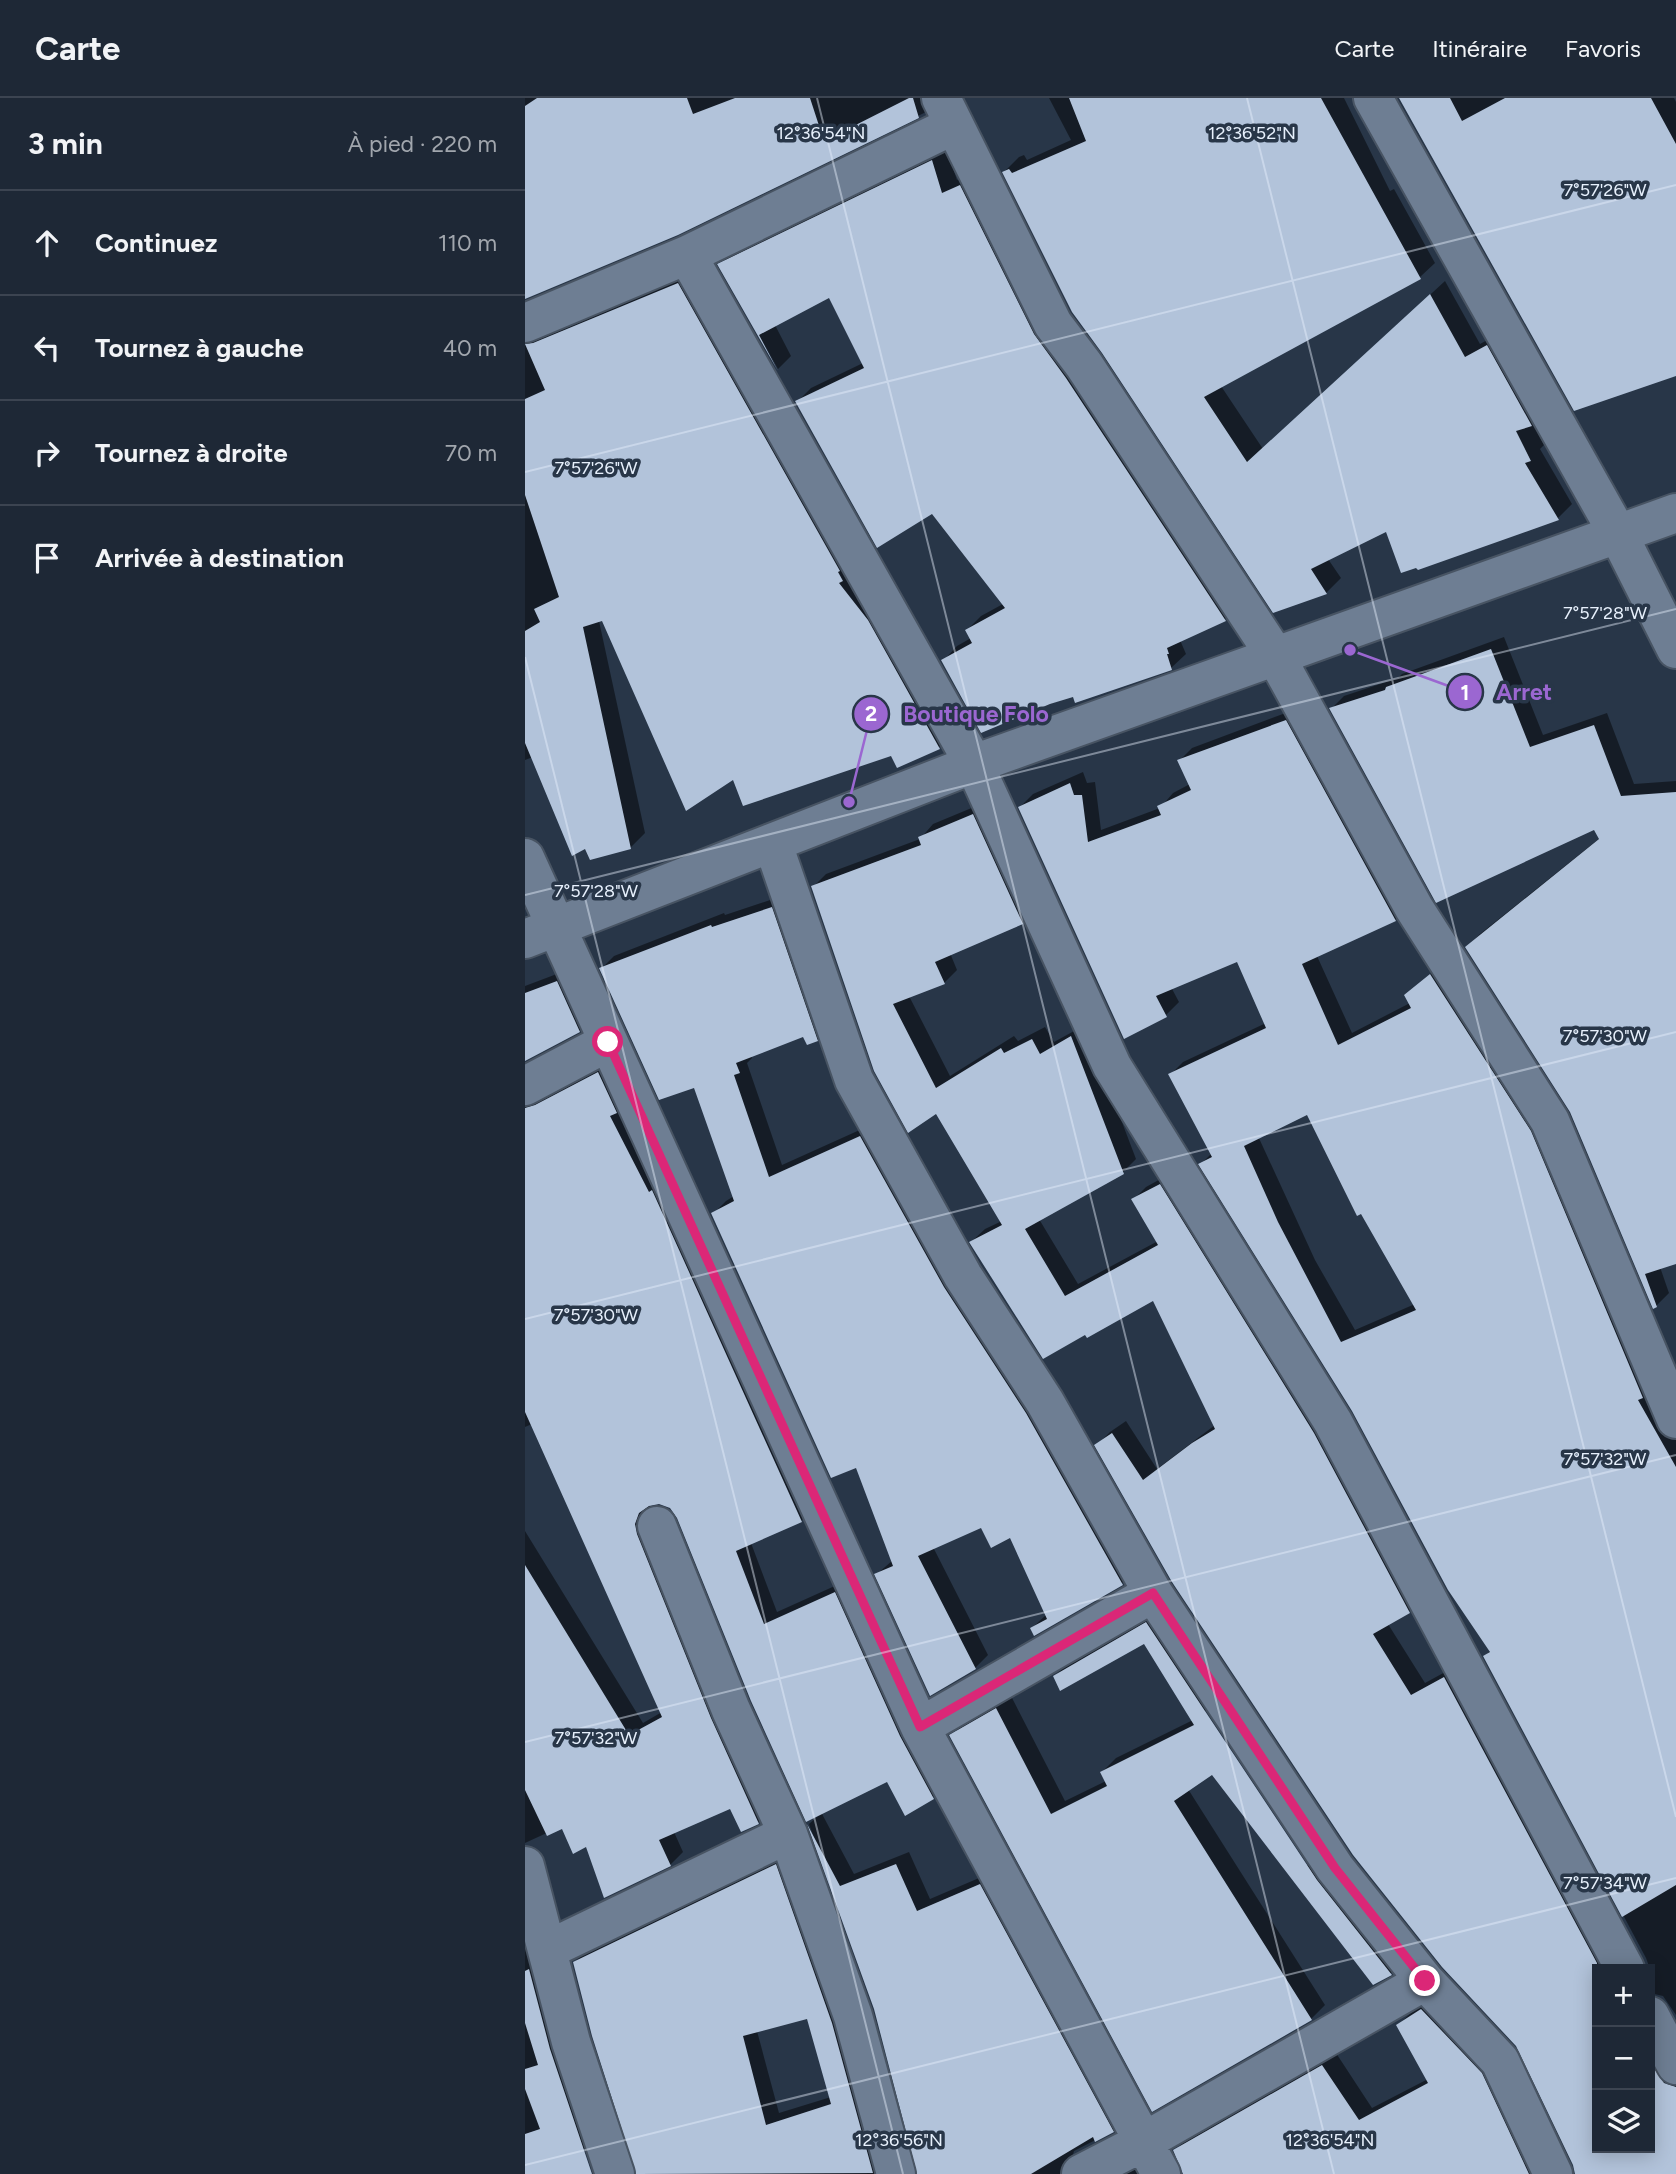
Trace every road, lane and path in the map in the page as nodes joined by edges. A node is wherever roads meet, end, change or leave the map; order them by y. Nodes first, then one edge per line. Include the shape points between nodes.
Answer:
1 (1373, 98) edge
2 (947, 112) edge
3 (687, 255) junction
4 (525, 323) edge
5 (1676, 513) edge
6 (1618, 534) junction
7 (1676, 649) edge
8 (1276, 657) junction
9 (974, 764) junction
10 (773, 844) junction
11 (525, 858) edge
12 (541, 933) edge
13 (608, 1042) junction
14 (525, 1086) edge
15 (1676, 1419) edge
16 (657, 1526) dead end
17 (1153, 1593) junction
18 (920, 1727) junction
19 (788, 1834) junction
20 (525, 1866) edge
21 (547, 1950) junction
22 (1622, 1964) edge
23 (1425, 1981) junction
24 (1655, 2025) edge
25 (1676, 2065) edge
26 (1153, 2158) edge
27 (615, 2174) edge
28 (896, 2174) edge
29 (1081, 2174) edge
30 (1553, 2174) edge

1 - 6 street
2 - 3 street
2 - 8 street via 1053,324
3 - 4 street
3 - 9 street
5 - 6 street
6 - 7 street
6 - 8 street
8 - 9 street
8 - 15 street via 1414,908 1550,1121
9 - 10 street
9 - 22 street via 1112,1066 1333,1422
10 - 12 street
10 - 17 street via 854,1080 963,1276 1045,1402
11 - 12 street
12 - 13 street
13 - 14 street
13 - 18 street
16 - 19 street via 731,1710
17 - 18 street
17 - 23 street via 1335,1868
18 - 26 street
19 - 21 street
19 - 28 street via 853,2016
20 - 21 street
21 - 27 street via 571,2042
23 - 26 street
23 - 30 street via 1500,2061
24 - 25 street
26 - 29 street

